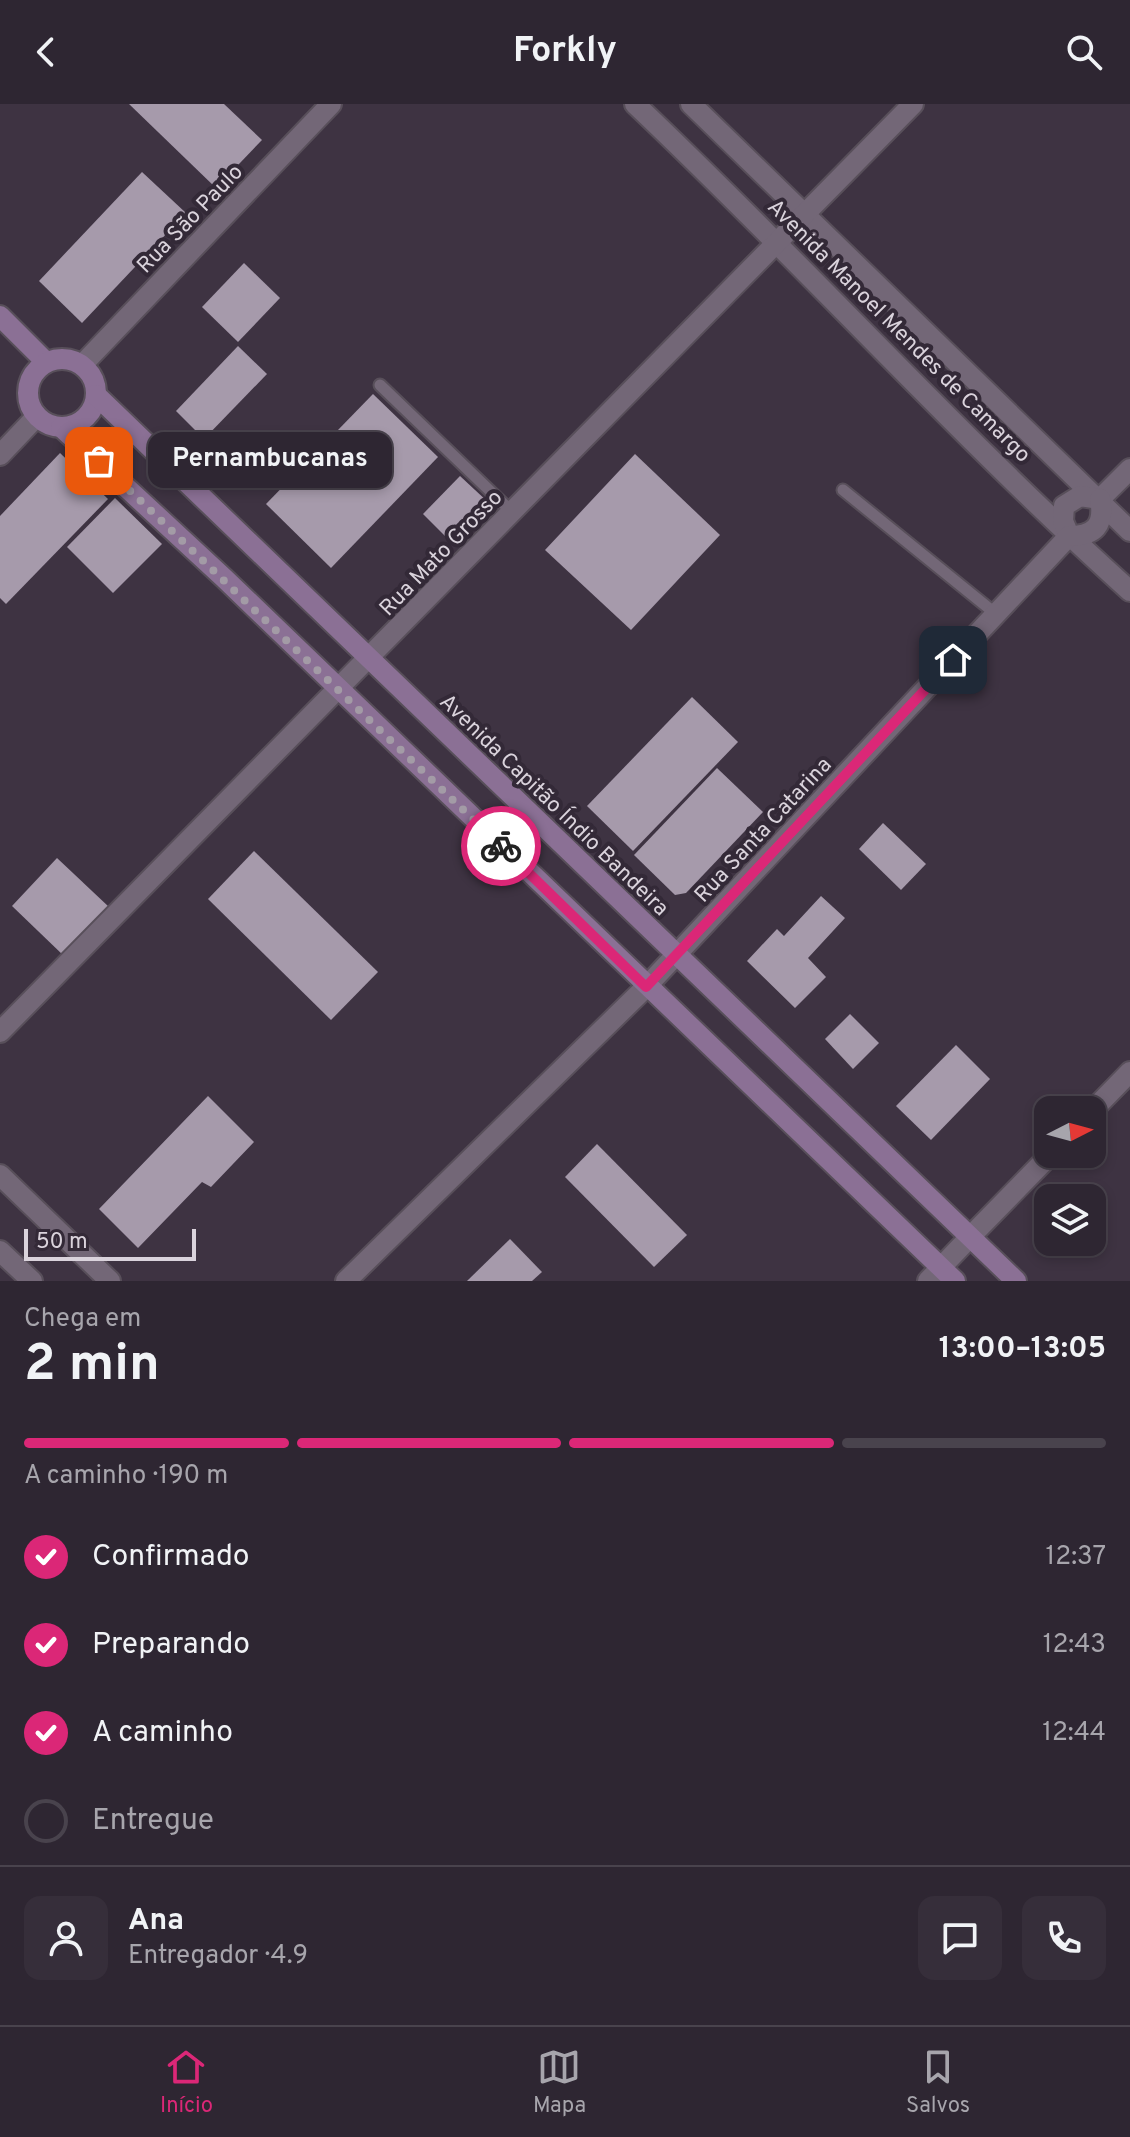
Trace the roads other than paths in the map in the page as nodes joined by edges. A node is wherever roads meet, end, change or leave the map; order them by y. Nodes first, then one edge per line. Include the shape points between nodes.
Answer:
1 (331, 104) edge
2 (635, 104) edge
3 (691, 104) edge
4 (913, 104) edge
5 (804, 211) junction
6 (776, 240) junction
7 (0, 316) edge
8 (46, 362) junction
9 (82, 365) junction
10 (380, 385) dead end
11 (96, 395) junction
12 (37, 416) junction
13 (61, 427) junction
14 (0, 455) edge
15 (1130, 469) edge
16 (843, 490) dead end
17 (1100, 499) junction
18 (512, 512) junction
19 (1130, 531) edge
20 (1069, 536) junction
21 (1130, 591) edge
22 (996, 614) junction
23 (370, 659) junction
24 (339, 691) junction
25 (677, 955) junction
26 (646, 987) junction
27 (0, 1032) edge
28 (1130, 1072) edge
29 (1106, 1097) edge
30 (1037, 1168) edge
31 (0, 1175) edge
32 (970, 1237) junction
33 (0, 1251) edge
34 (941, 1277) edge
35 (32, 1281) edge
36 (110, 1281) edge
37 (346, 1281) edge
38 (1016, 1281) edge

1 - 9 street, Rua São Paulo
2 - 6 street, Avenida Manoel Mendes de Camargo
3 - 5 street, Avenida Manoel Mendes de Camargo
4 - 5 street, Rua Mato Grosso
5 - 6 street, Rua Mato Grosso
5 - 17 street, Avenida Manoel Mendes de Camargo via 1011,419
6 - 18 street, Rua Mato Grosso
6 - 20 street, Avenida Manoel Mendes de Camargo
7 - 8 main road
8 - 9 main road via 58,358
8 - 12 main road via 36,370 28,393
9 - 11 main road via 95,383
10 - 18 lane
11 - 13 main road via 81,422
11 - 23 main road, Avenida Capitão Índio Bandeira
12 - 13 main road
12 - 14 street
13 - 24 main road
15 - 17 street, Rua Santa Catarina
16 - 22 lane
17 - 19 street, Avenida Manoel Mendes de Camargo
17 - 20 street, Rua Santa Catarina via 1102,520 1095,530
17 - 20 street via 1080,496 1064,506
18 - 23 street, Rua Mato Grosso
20 - 21 street, Avenida Manoel Mendes de Camargo
20 - 22 street, Rua Santa Catarina
22 - 25 street, Rua Santa Catarina
23 - 24 street, Rua Mato Grosso
23 - 25 main road, Avenida Capitão Índio Bandeira
24 - 26 main road
24 - 27 street, Rua Mato Grosso
25 - 26 street, Rua Santa Catarina
25 - 32 main road, Avenida Capitão Índio Bandeira
26 - 34 main road
26 - 37 street, Rua Santa Catarina
28 - 29 street
30 - 32 street
31 - 36 street
32 - 34 street
32 - 38 main road, Avenida Capitão Índio Bandeira
33 - 35 street

